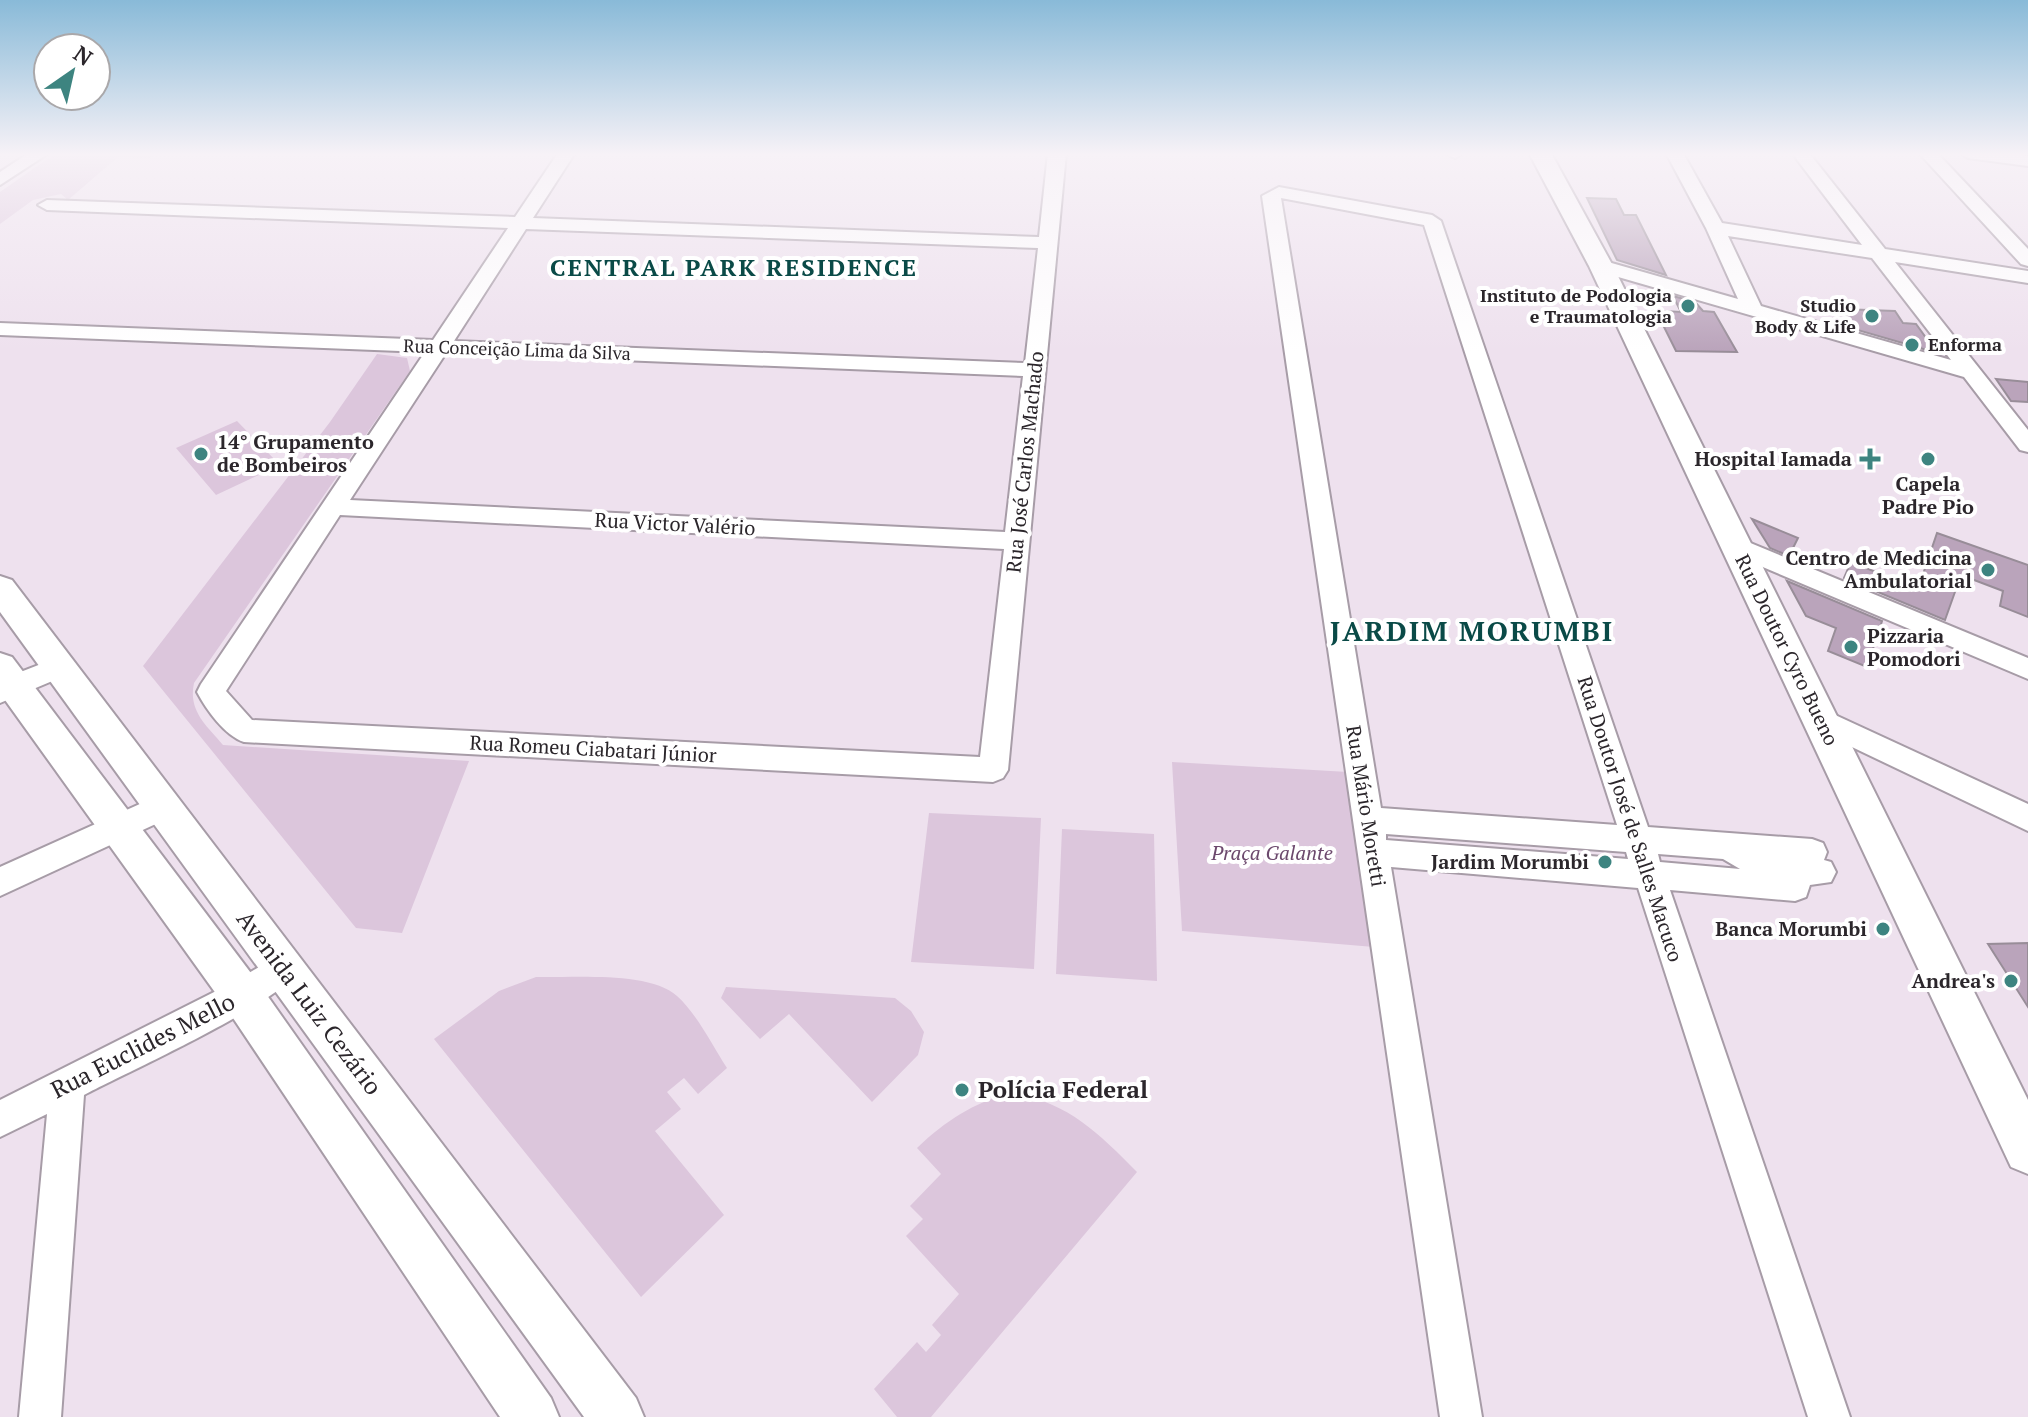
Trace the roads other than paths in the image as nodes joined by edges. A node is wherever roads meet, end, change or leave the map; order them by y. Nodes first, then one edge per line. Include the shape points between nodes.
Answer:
1 (399, 219) edge
2 (524, 219) edge
3 (1050, 219) edge
4 (1275, 219) edge
5 (1422, 219) edge
6 (1576, 219) edge
7 (1710, 219) edge
8 (1851, 219) edge
9 (1989, 219) edge
10 (521, 224) junction
11 (1715, 228) junction
12 (1048, 243) junction
13 (1878, 254) junction
14 (2028, 260) edge
15 (1601, 266) junction
16 (2028, 277) edge
17 (1752, 309) junction
18 (0, 329) edge
19 (440, 346) junction
20 (1035, 370) junction
21 (1972, 373) junction
22 (2028, 445) edge
23 (333, 507) junction
24 (1017, 541) junction
25 (1736, 546) junction
26 (5, 604) edge
27 (59, 667) junction
28 (2028, 669) edge
29 (5, 681) edge
30 (1820, 719) junction
31 (993, 770) joint
32 (162, 807) junction
33 (2028, 818) edge
34 (1368, 820) junction
35 (120, 826) junction
36 (1475, 827) junction
37 (1637, 839) junction
38 (1373, 852) junction
39 (1481, 861) junction
40 (1649, 875) junction
41 (0, 882) edge
42 (283, 968) junction
43 (242, 995) junction
44 (67, 1085) junction
45 (0, 1119) edge
46 (2028, 1150) edge
47 (601, 1410) edge
48 (40, 1417) edge
49 (532, 1417) edge
50 (1461, 1417) edge
51 (1829, 1417) edge

1 - 10 street
2 - 10 street
3 - 12 street, Rua José Carlos Machado
4 - 34 street, Rua Mário Moretti
5 - 37 street, Rua Doutor José de Salles Macuco via 1432,221
6 - 15 street, Rua Doutor Cyro Bueno
7 - 11 street
8 - 13 street
9 - 14 street
10 - 12 street
10 - 19 street
11 - 13 street
11 - 17 street
12 - 20 street, Rua José Carlos Machado
13 - 16 street
13 - 21 street
15 - 17 street
15 - 25 street, Rua Doutor Cyro Bueno
17 - 21 street
18 - 19 street, Rua Conceição Lima da Silva
19 - 20 street, Rua Conceição Lima da Silva
19 - 23 street
20 - 24 street, Rua José Carlos Machado
21 - 22 street
23 - 24 street, Rua Victor Valério
23 - 31 street, Rua Romeu Ciabatari Júnior via 211,692 244,731
24 - 31 street, Rua José Carlos Machado
25 - 28 street
25 - 30 street, Rua Doutor Cyro Bueno
26 - 27 street, Avenida Luiz Cezário
27 - 29 street
27 - 32 street, Avenida Luiz Cezário
29 - 35 street
30 - 33 street
30 - 46 street, Rua Doutor Cyro Bueno
32 - 35 street
32 - 42 street, Avenida Luiz Cezário
34 - 36 street
34 - 38 street, Rua Mário Moretti
35 - 41 street
35 - 43 street
36 - 37 street
36 - 39 street
37 - 40 street, Rua Doutor José de Salles Macuco
37 - 40 street via 1728,846 1769,869 1819,871
38 - 39 street
38 - 50 street, Rua Mário Moretti
39 - 40 street
40 - 51 street, Rua Doutor José de Salles Macuco
42 - 43 street, Rua Euclides Mello
42 - 47 street, Avenida Luiz Cezário
43 - 44 street, Rua Euclides Mello
43 - 49 street
44 - 45 street, Rua Euclides Mello
44 - 48 street

